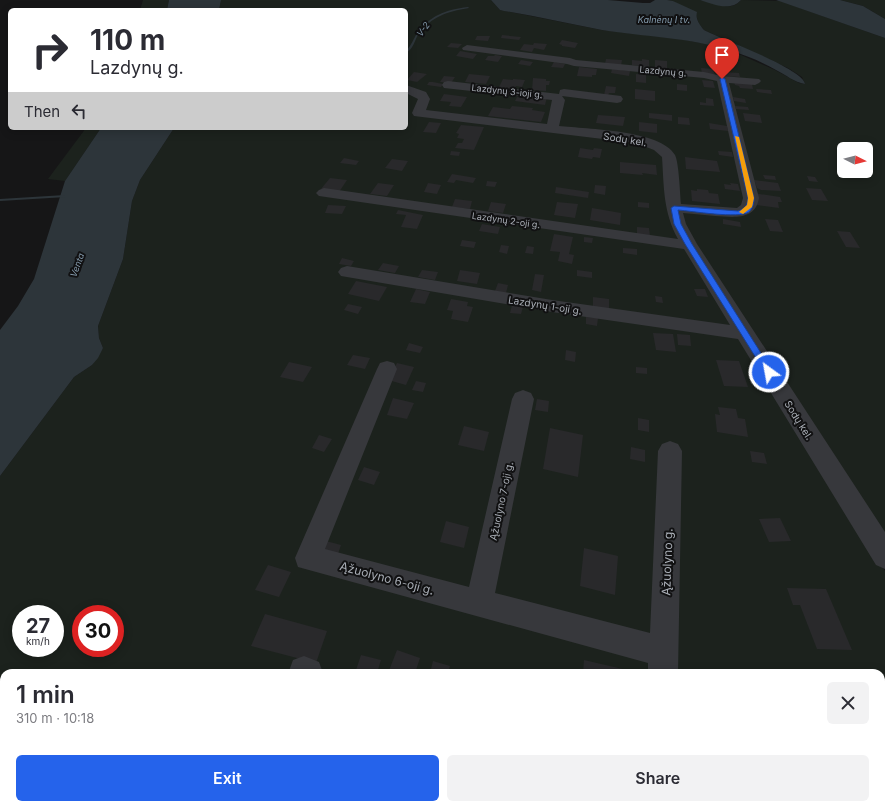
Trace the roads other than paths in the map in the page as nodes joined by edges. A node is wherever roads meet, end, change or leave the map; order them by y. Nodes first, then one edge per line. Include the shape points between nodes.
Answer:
1 (467, 48) dead end
2 (722, 79) junction
3 (755, 81) dead end
4 (448, 85) dead end
5 (408, 90) edge
6 (562, 92) junction
7 (617, 99) dead end
8 (552, 129) junction
9 (324, 193) dead end
10 (674, 208) junction
11 (689, 244) junction
12 (347, 272) dead end
13 (744, 332) junction
14 (387, 369) dead end
15 (523, 399) dead end
16 (670, 451) dead end
17 (885, 556) edge
18 (479, 603) junction
19 (663, 662) edge

1 - 2 street, Lazdynų g. via 570,61 572,67 704,75
2 - 3 street, Lazdynų g.
2 - 10 street via 751,198 750,206 739,213
4 - 6 street, Lazdynų 3-ioji g.
5 - 8 street, Sodų kel. via 422,95 424,99 418,113
6 - 7 street
6 - 8 street, Lazdynų 3-ioji g.
8 - 10 street, Sodų kel. via 636,139 665,150 669,157
9 - 11 street, Lazdynų 2-oji g.
10 - 11 street, Sodų kel. via 678,224
11 - 13 street, Sodų kel.
12 - 13 street, Lazdynų 1-oji g. via 560,307
13 - 17 street, Sodų kel.
14 - 18 street, Ąžuolyno 6-oji g. via 308,558
15 - 18 street, Ąžuolyno 7-oji g.
16 - 19 street, Ąžuolyno g.
18 - 19 street, Ąžuolyno 6-oji g.

